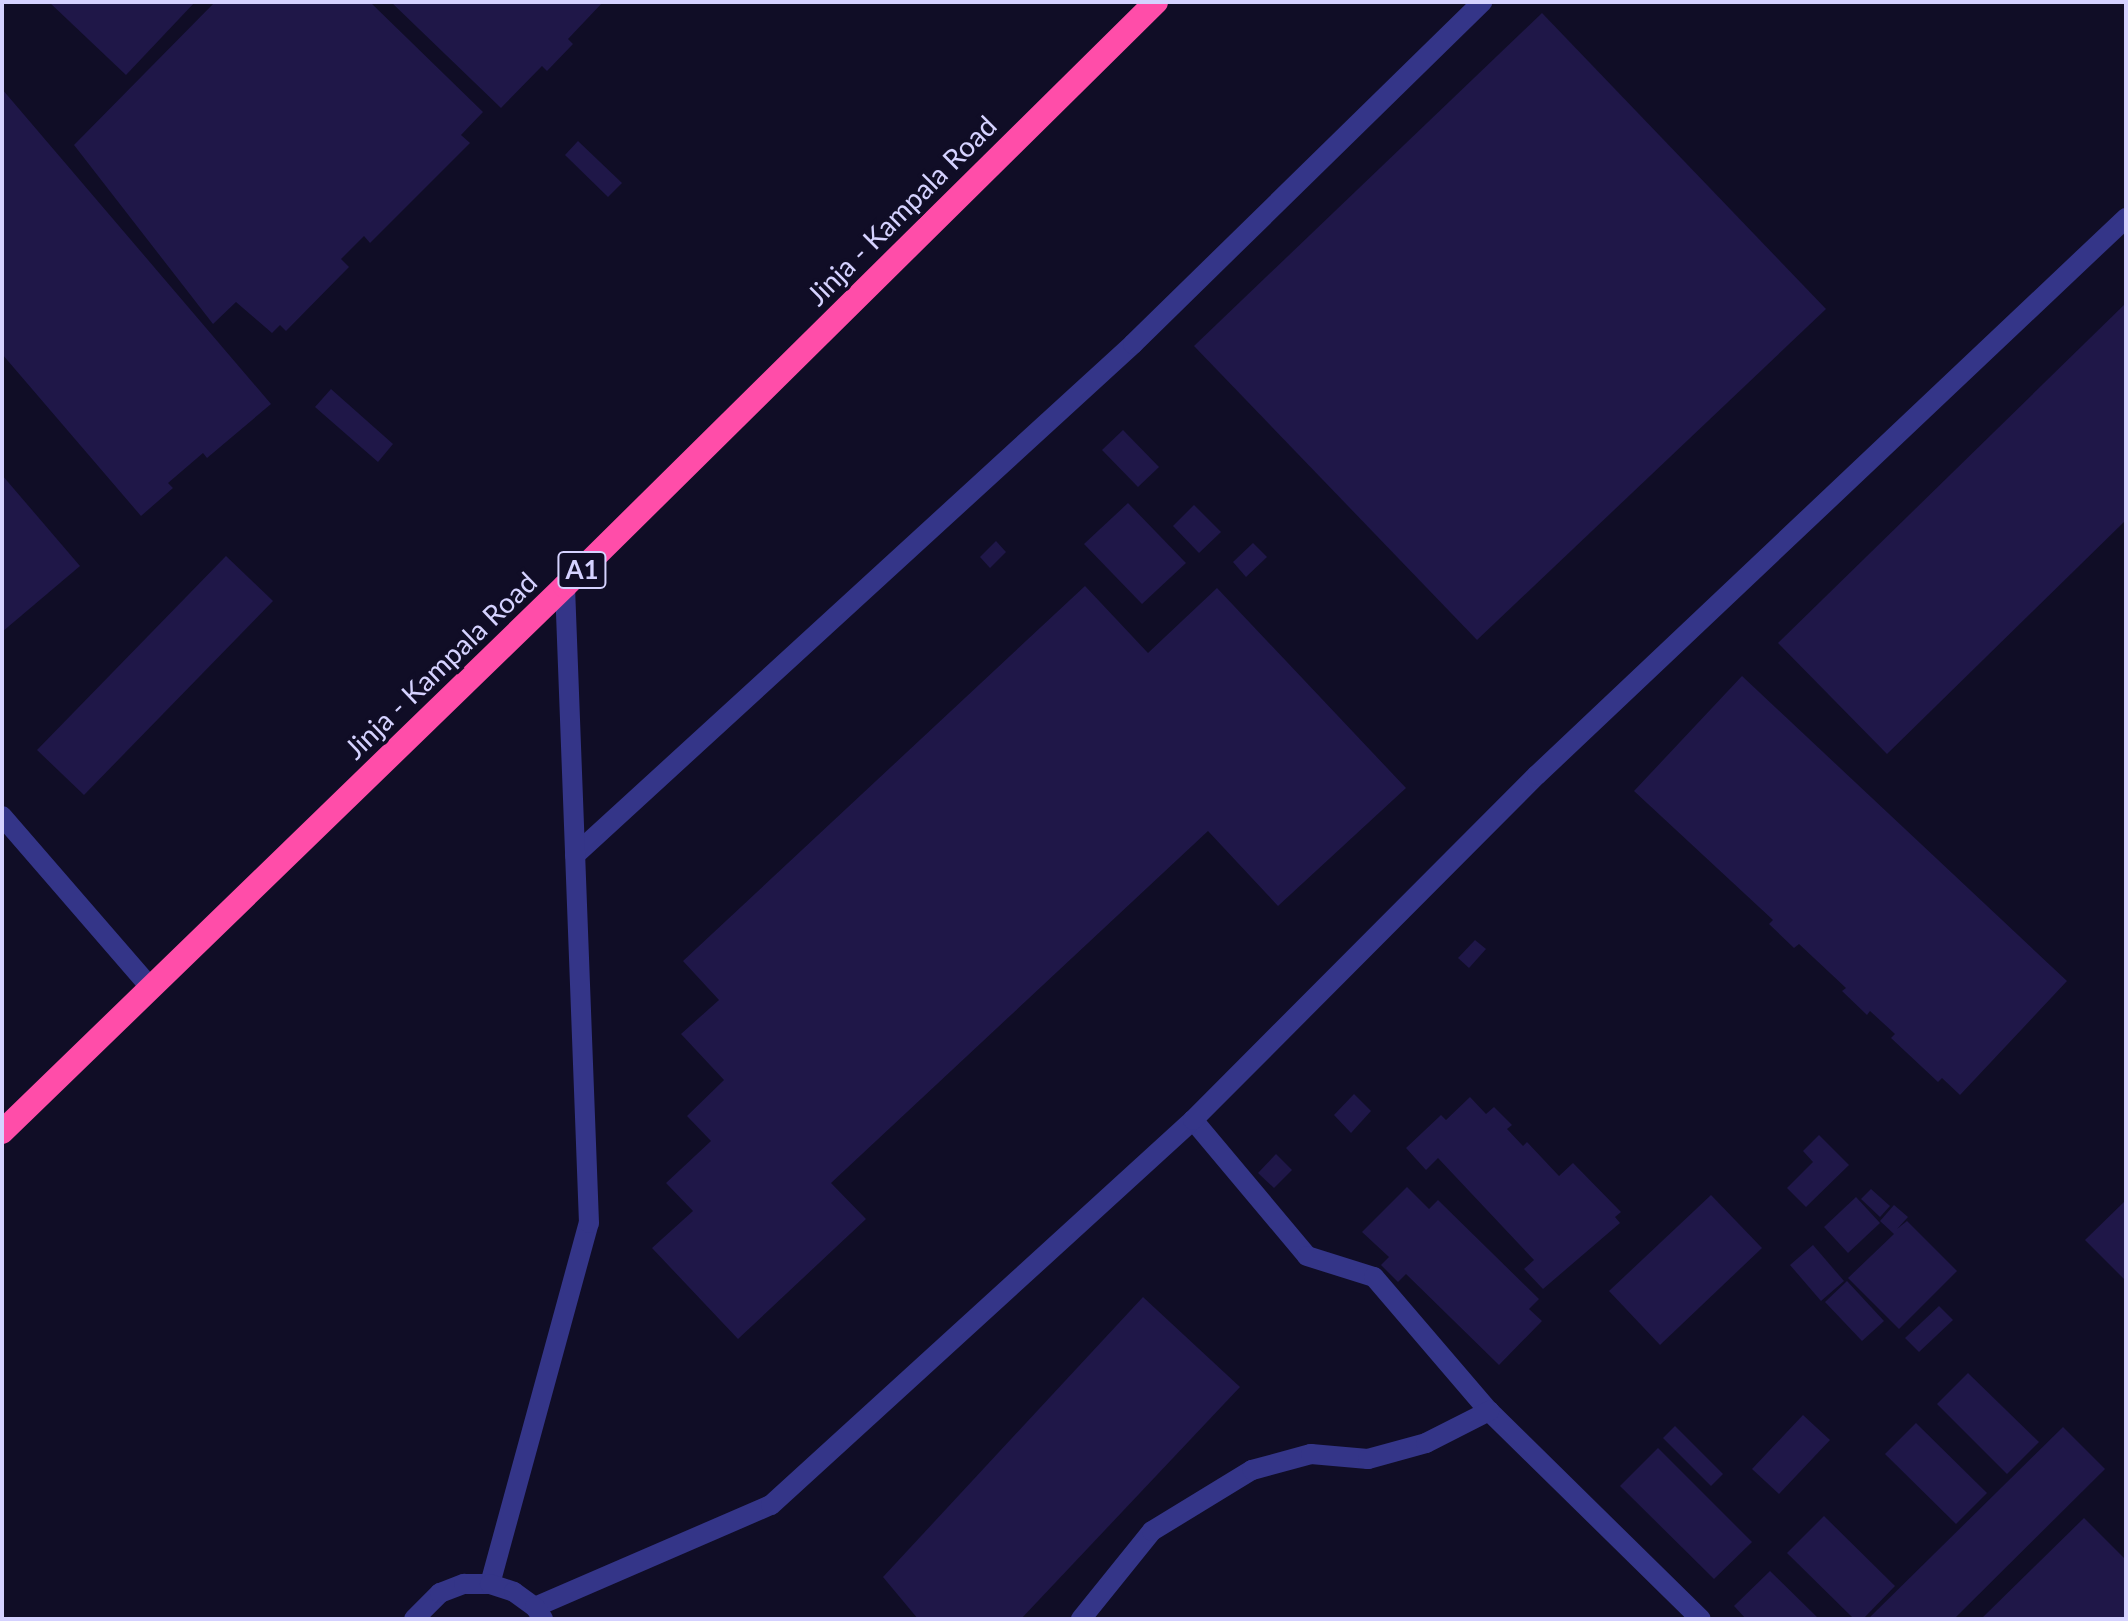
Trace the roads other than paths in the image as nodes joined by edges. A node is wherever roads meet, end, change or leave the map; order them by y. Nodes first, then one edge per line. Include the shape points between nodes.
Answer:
1 (1156, 2) edge
2 (1482, 2) edge
3 (2126, 218) edge
4 (565, 586) junction
5 (2, 816) edge
6 (575, 855) junction
7 (151, 988) junction
8 (1193, 1120) junction
9 (2, 1132) edge
10 (1489, 1411) junction
11 (490, 1584) junction
12 (539, 1613) edge
13 (414, 1619) edge
14 (1081, 1619) edge
15 (1701, 1619) edge

1 - 4 highway, Jinja - Kampala Road / A1
2 - 6 street via 1133,344
3 - 8 street via 1537,775
4 - 6 street
4 - 7 highway, Jinja - Kampala Road / A1
5 - 7 street
6 - 11 street via 589,1223
7 - 9 highway, Jinja - Kampala Road / A1
8 - 10 street via 1307,1256 1374,1277
8 - 12 street via 771,1505
10 - 14 street via 1426,1443 1368,1459 1311,1454 1252,1470 1152,1531
10 - 15 street
11 - 12 street via 514,1592
11 - 13 street via 464,1584 440,1593

